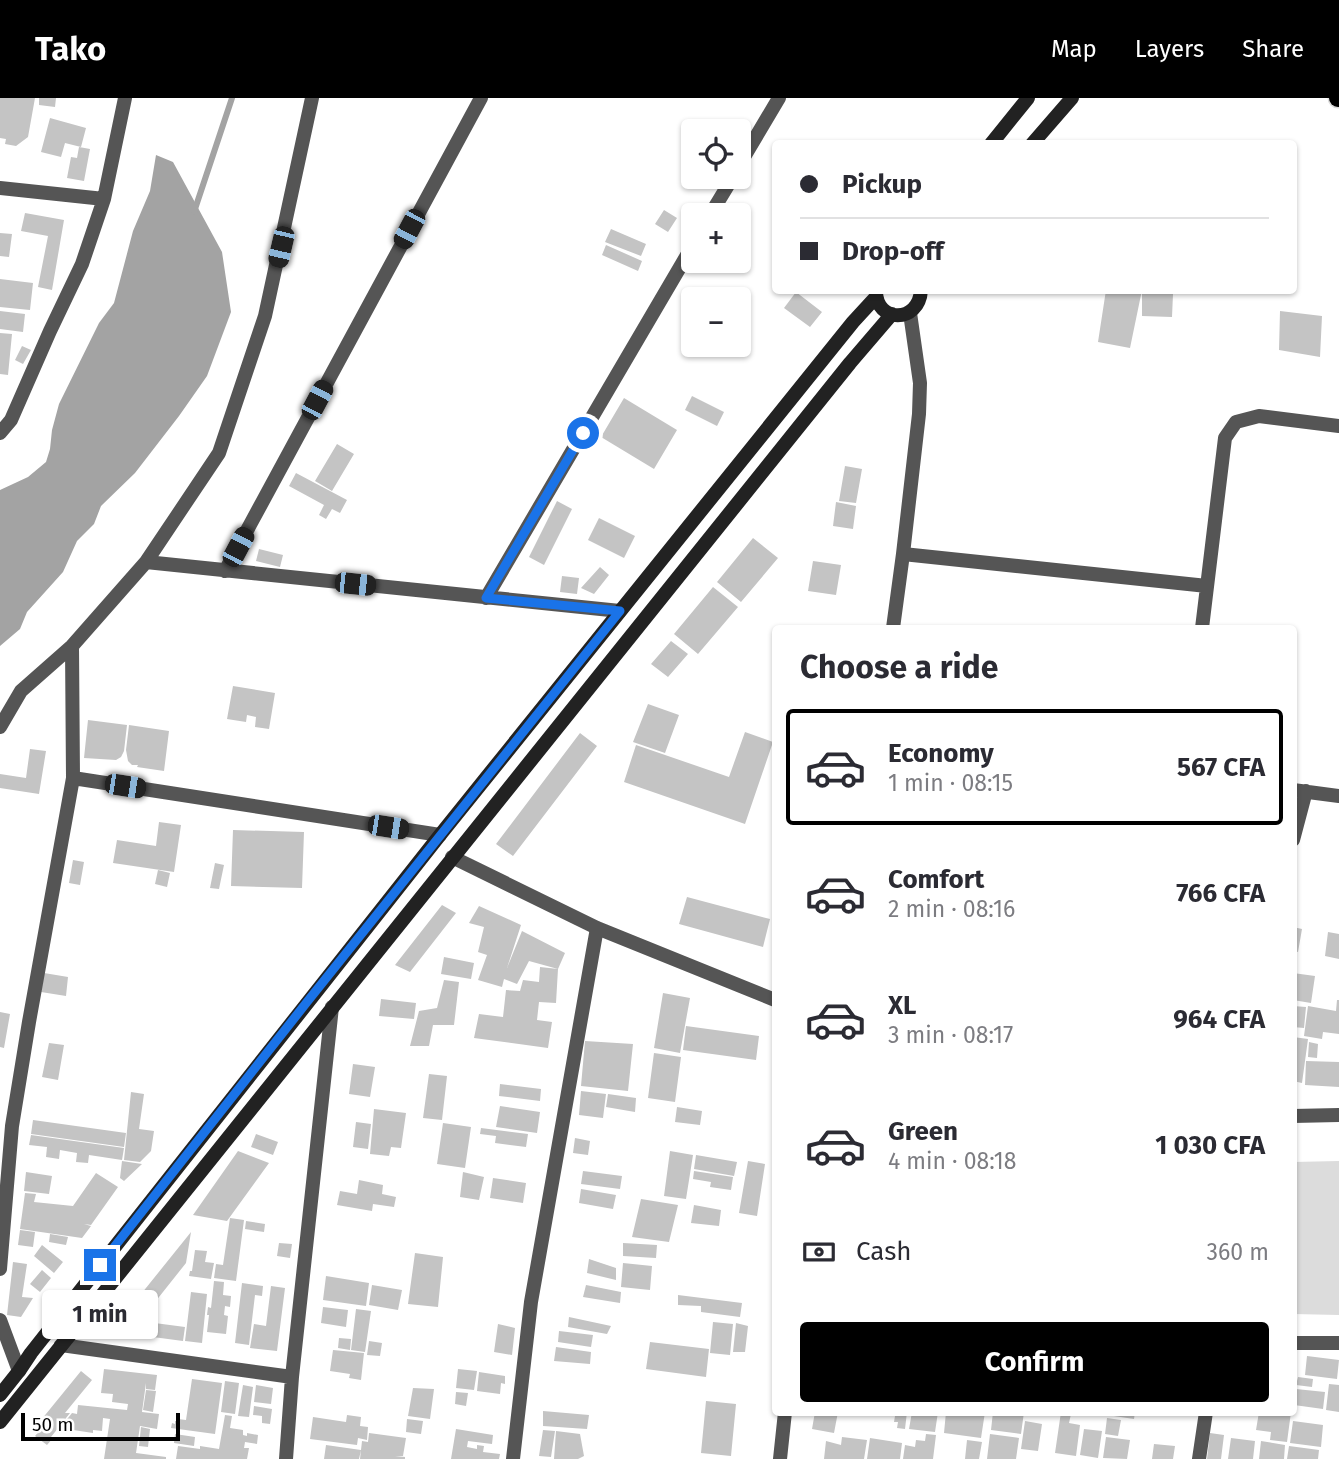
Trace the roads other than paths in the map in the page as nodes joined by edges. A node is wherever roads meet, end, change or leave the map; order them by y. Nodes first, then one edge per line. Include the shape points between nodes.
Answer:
1 (125, 98) edge
2 (312, 98) edge
3 (481, 98) edge
4 (779, 98) edge
5 (1028, 98) edge
6 (1072, 98) edge
7 (994, 140) edge
8 (1035, 140) edge
9 (751, 145) edge
10 (0, 188) edge
11 (104, 199) junction
12 (681, 265) edge
13 (876, 294) edge
14 (921, 294) edge
15 (910, 313) junction
16 (892, 314) junction
17 (6, 419) edge
18 (1339, 426) edge
19 (0, 433) edge
20 (903, 554) junction
21 (146, 562) junction
22 (225, 571) junction
23 (1207, 586) junction
24 (486, 598) junction
25 (620, 611) junction
26 (893, 625) edge
27 (1202, 625) edge
28 (72, 646) junction
29 (0, 727) edge
30 (73, 778) junction
31 (1300, 790) edge
32 (1339, 796) edge
33 (1297, 811) edge
34 (440, 835) junction
35 (452, 857) junction
36 (597, 928) junction
37 (772, 999) edge
38 (332, 1007) junction
39 (1339, 1115) edge
40 (1297, 1116) edge
41 (0, 1269) edge
42 (0, 1320) edge
43 (1297, 1343) edge
44 (1339, 1343) edge
45 (61, 1345) junction
46 (19, 1371) junction
47 (292, 1377) junction
48 (0, 1395) edge
49 (785, 1416) edge
50 (1205, 1416) edge
51 (0, 1422) edge
52 (286, 1459) edge
53 (513, 1459) edge
54 (780, 1459) edge
55 (1199, 1459) edge

1 - 11 street
2 - 21 street via 265,316 219,453
3 - 22 street
4 - 9 street
5 - 7 street
6 - 8 street
10 - 11 street
11 - 17 street via 82,264
12 - 24 street
13 - 16 street via 884,311
13 - 25 street
14 - 15 street
15 - 16 street
15 - 20 street via 920,383
16 - 35 street
17 - 19 street
18 - 23 street via 1259,416 1236,422 1225,438
20 - 23 street
20 - 26 street
21 - 22 street
21 - 28 street
22 - 24 street
23 - 27 street
24 - 25 street
25 - 34 street
28 - 29 street via 21,691
28 - 30 street
30 - 34 street
30 - 41 street via 12,1126
31 - 32 street
31 - 33 street
34 - 46 street
35 - 36 street
35 - 38 street
36 - 37 street
36 - 53 street via 531,1302
38 - 45 street
38 - 47 street
39 - 40 street
42 - 46 street
43 - 44 street
45 - 47 street
45 - 51 street
46 - 48 street
47 - 52 street
49 - 54 street
50 - 55 street

